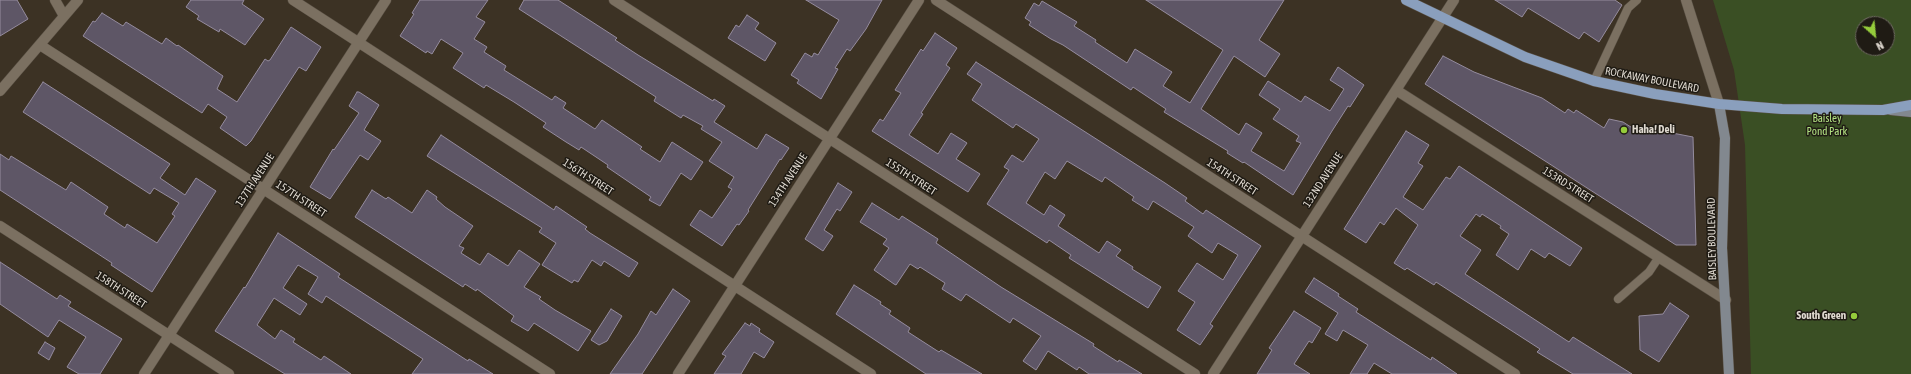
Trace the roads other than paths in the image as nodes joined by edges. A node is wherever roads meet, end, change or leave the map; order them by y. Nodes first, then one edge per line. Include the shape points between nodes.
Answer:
1 (55, 0) edge
2 (78, 0) edge
3 (293, 0) edge
4 (386, 0) edge
5 (614, 0) edge
6 (919, 0) edge
7 (936, 0) edge
8 (1406, 0) edge
9 (1454, 0) edge
10 (1637, 0) edge
11 (1686, 0) edge
12 (64, 16) junction
13 (1442, 18) junction
14 (358, 42) junction
15 (40, 45) junction
16 (1594, 81) junction
17 (1396, 90) junction
18 (0, 91) edge
19 (1719, 104) junction
20 (1911, 105) edge
21 (1883, 110) junction
22 (1911, 112) edge
23 (830, 139) junction
24 (263, 189) junction
25 (0, 226) edge
26 (1302, 236) junction
27 (1659, 257) junction
28 (734, 286) junction
29 (1618, 299) dead end
30 (1726, 300) junction
31 (169, 335) junction
32 (144, 374) edge
33 (229, 374) edge
34 (550, 374) edge
35 (678, 374) edge
36 (871, 374) edge
37 (1195, 374) edge
38 (1213, 374) edge
39 (1515, 374) edge
40 (1729, 374) edge

1 - 12 street
2 - 12 street
3 - 14 street, 156TH STREET
4 - 14 street, 137TH AVENUE
5 - 23 street, 155TH STREET
6 - 23 street, 134TH AVENUE
7 - 26 street, 154TH STREET
8 - 13 main road, ROCKAWAY BOULEVARD
9 - 13 street, 132ND AVENUE
10 - 16 lane via 1628,8
11 - 19 street
12 - 15 street
13 - 16 main road, ROCKAWAY BOULEVARD via 1526,57
13 - 17 street, 132ND AVENUE
14 - 24 street, 137TH AVENUE
14 - 28 street, 156TH STREET
15 - 18 street
15 - 24 street, 157TH STREET
16 - 19 main road, ROCKAWAY BOULEVARD
17 - 26 street, 132ND AVENUE
17 - 27 street, 153RD STREET
19 - 21 main road, ROCKAWAY BOULEVARD via 1782,109
19 - 30 main road, BAISLEY BOULEVARD via 1725,138 1722,248
20 - 21 main road, ROCKAWAY BOULEVARD
21 - 22 main road
23 - 28 street, 134TH AVENUE
23 - 37 street, 155TH STREET
24 - 31 street, 137TH AVENUE
24 - 34 street, 157TH STREET
25 - 31 street, 158TH STREET
26 - 38 street, 132ND AVENUE
26 - 39 street, 154TH STREET
27 - 29 lane via 1649,272
27 - 30 street, 153RD STREET
28 - 35 street, 134TH AVENUE
28 - 36 street, 156TH STREET
30 - 40 main road, BAISLEY BOULEVARD
31 - 32 street, 137TH AVENUE
31 - 33 street, 158TH STREET

